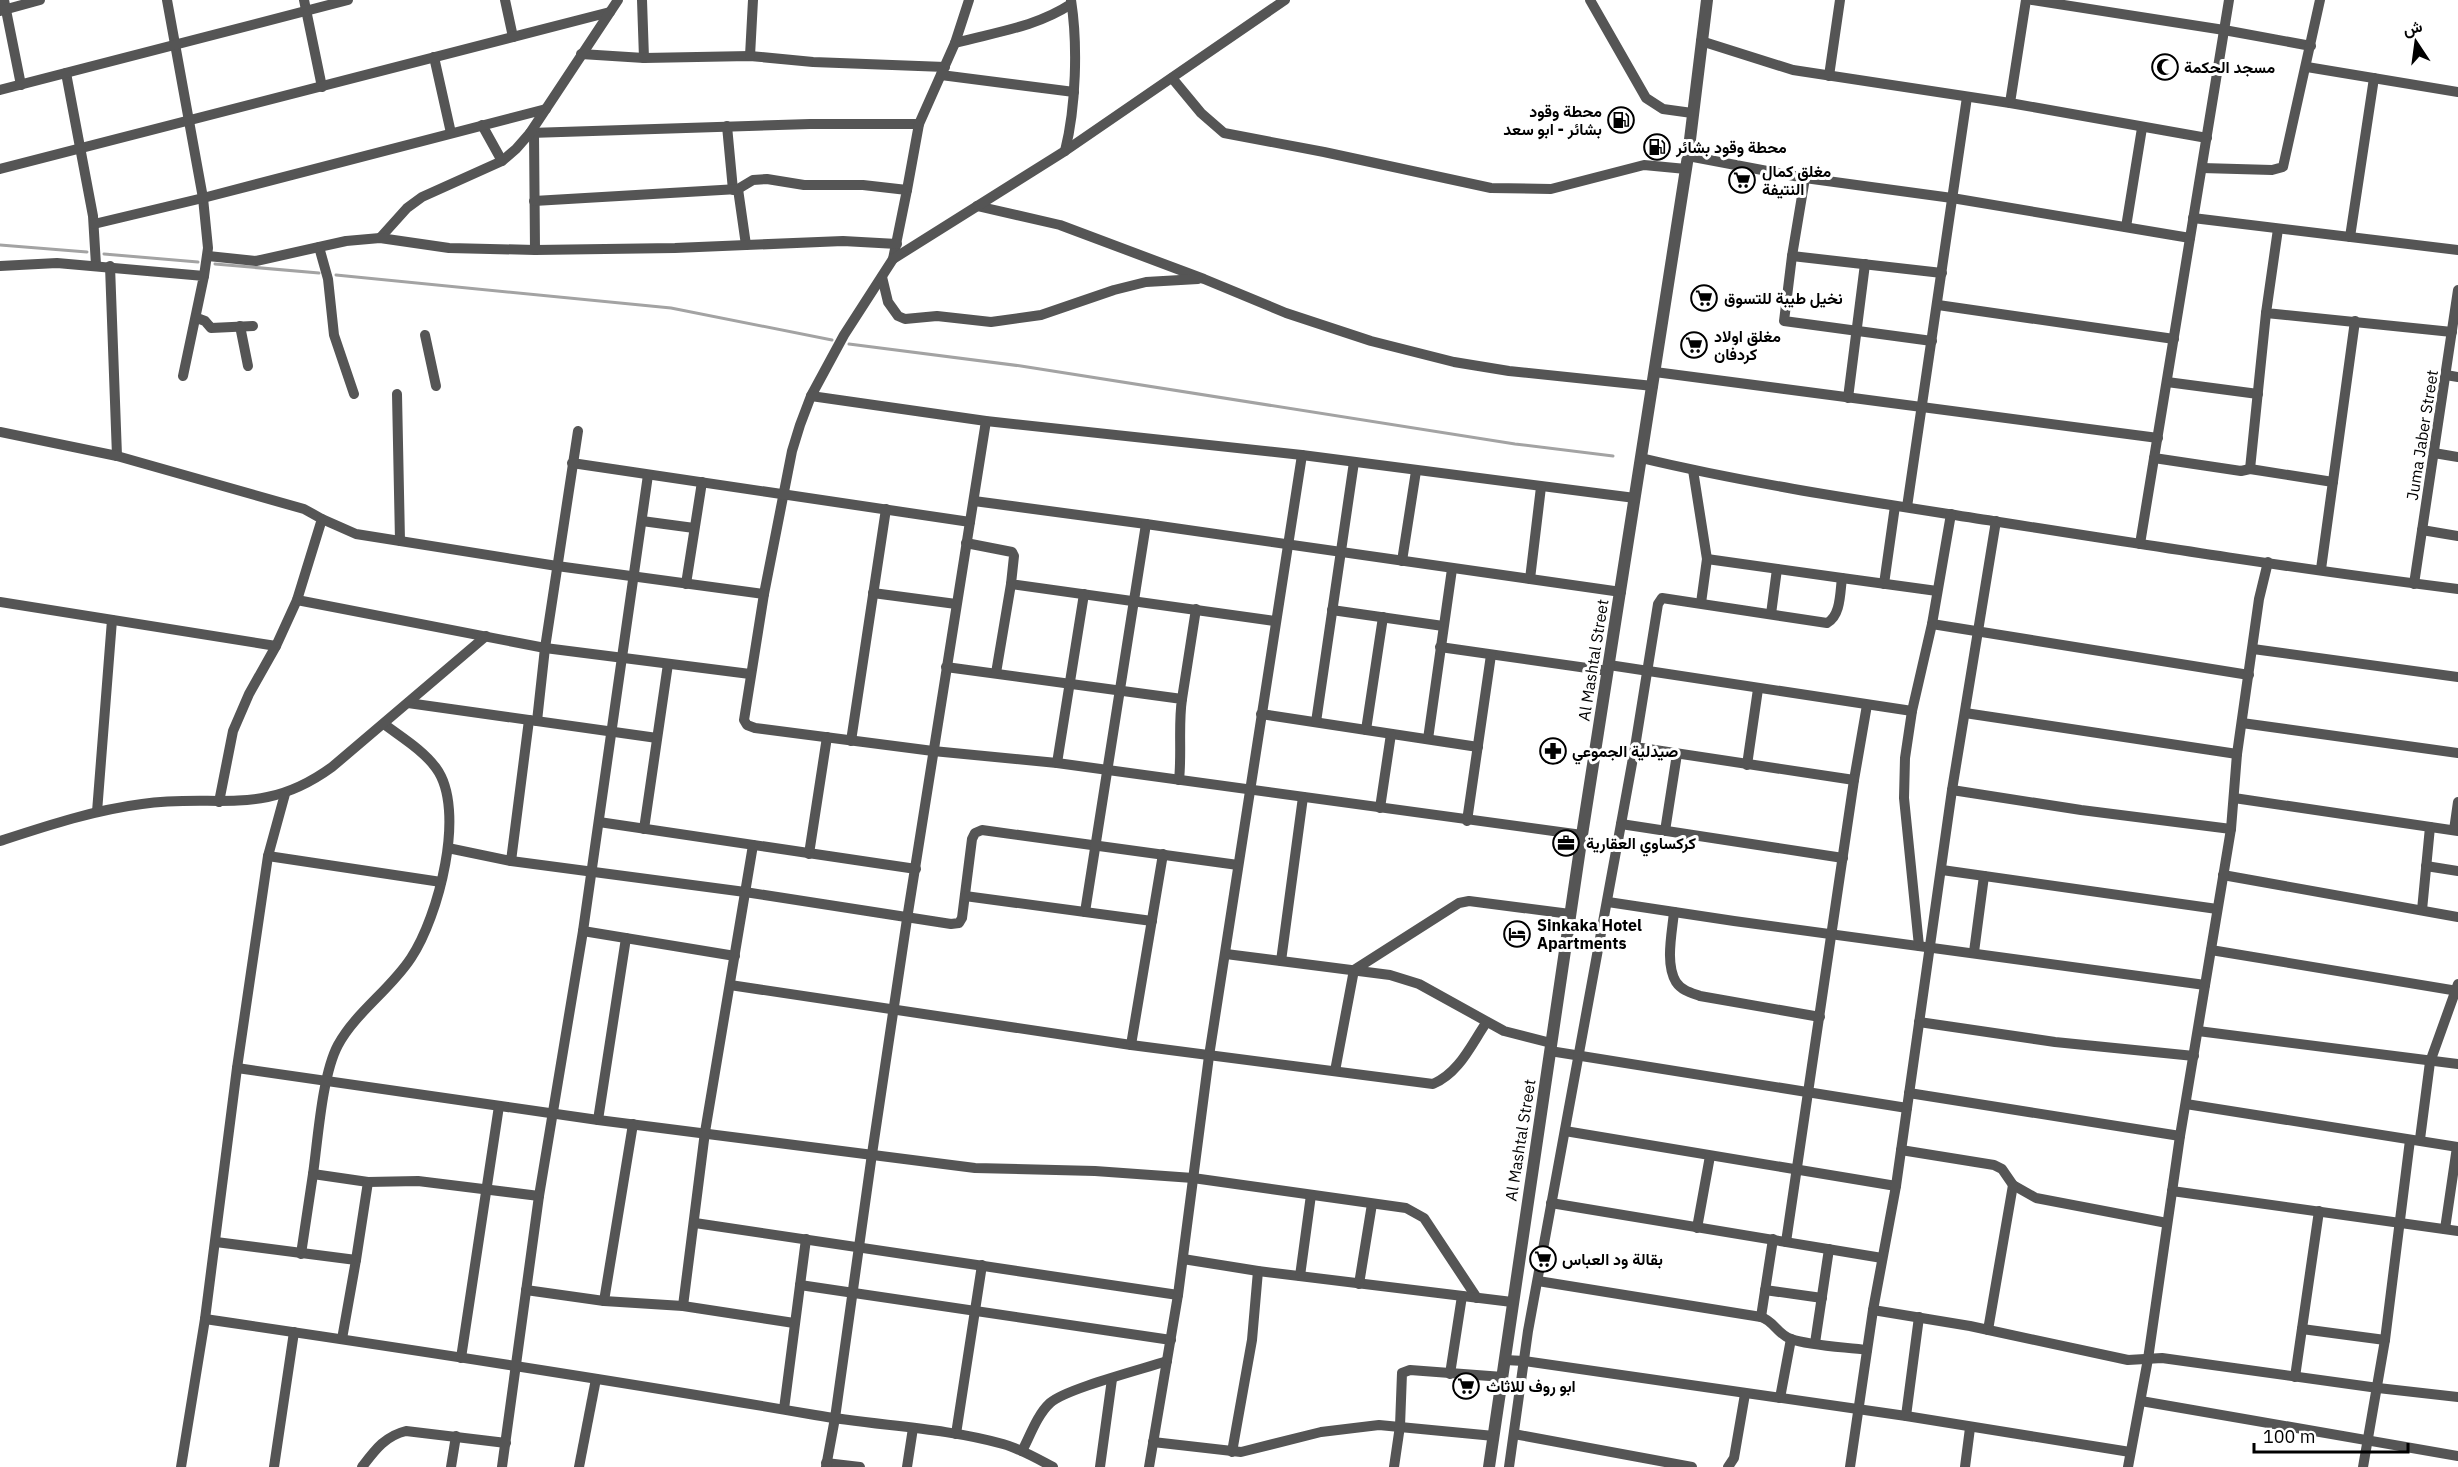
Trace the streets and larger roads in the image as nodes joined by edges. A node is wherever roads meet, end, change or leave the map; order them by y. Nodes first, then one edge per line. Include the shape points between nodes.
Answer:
1 (40, 0) edge
2 (168, 0) edge
3 (348, 0) edge
4 (505, 0) edge
5 (618, 0) edge
6 (643, 0) edge
7 (753, 0) edge
8 (969, 0) edge
9 (1285, 0) edge
10 (1590, 0) edge
11 (1707, 0) edge
12 (1840, 0) edge
13 (2026, 0) edge
14 (2032, 0) edge
15 (2229, 0) edge
16 (2320, 0) edge
17 (1071, 2) edge
18 (305, 5) edge
19 (3, 7) edge
20 (610, 12) junction
21 (2224, 30) junction
22 (513, 37) junction
23 (1701, 41) junction
24 (955, 43) junction
25 (175, 44) junction
26 (2311, 46) junction
27 (581, 54) junction
28 (750, 56) junction
29 (434, 57) junction
30 (644, 58) junction
31 (2307, 67) junction
32 (943, 71) junction
33 (66, 73) junction
34 (1829, 76) junction
35 (1172, 78) junction
36 (2374, 78) junction
37 (21, 85) junction
38 (322, 87) junction
39 (0, 90) edge
40 (1074, 92) junction
41 (2458, 92) edge
42 (1967, 97) junction
43 (2010, 103) junction
44 (546, 109) junction
45 (1692, 113) junction
46 (190, 121) junction
47 (920, 124) junction
48 (482, 125) junction
49 (727, 126) junction
50 (2142, 128) junction
51 (451, 133) junction
52 (532, 133) junction
53 (2207, 138) junction
54 (80, 148) junction
55 (1065, 151) junction
56 (502, 161) junction
57 (1687, 163) junction
58 (2202, 168) junction
59 (0, 169) edge
60 (1804, 178) junction
61 (736, 189) junction
62 (907, 190) junction
63 (203, 198) junction
64 (1952, 198) junction
65 (534, 201) junction
66 (977, 206) junction
67 (2193, 218) junction
68 (94, 224) junction
69 (2126, 227) junction
70 (2278, 229) junction
71 (2350, 237) junction
72 (380, 238) junction
73 (2190, 238) junction
74 (897, 244) junction
75 (746, 245) junction
76 (319, 247) junction
77 (535, 250) junction
78 (2458, 250) edge
79 (208, 256) junction
80 (1792, 256) junction
81 (893, 259) junction
82 (1865, 264) junction
83 (96, 265) junction
84 (0, 266) edge
85 (110, 266) junction
86 (1942, 273) junction
87 (204, 276) junction
88 (882, 277) junction
89 (1204, 279) junction
90 (2458, 295) edge
91 (1938, 305) junction
92 (2266, 313) junction
93 (197, 318) junction
94 (2355, 321) junction
95 (240, 326) junction
96 (253, 326) dead end
97 (1856, 331) junction
98 (2452, 332) junction
99 (425, 335) dead end
100 (2174, 339) junction
101 (1932, 341) junction
102 (248, 366) dead end
103 (1655, 372) junction
104 (2446, 375) junction
105 (183, 376) dead end
106 (2458, 377) edge
107 (2167, 382) junction
108 (436, 386) dead end
109 (1653, 386) junction
110 (354, 394) dead end
111 (397, 394) dead end
112 (2258, 394) junction
113 (811, 396) junction
114 (1848, 398) junction
115 (1922, 409) junction
116 (986, 422) junction
117 (578, 431) dead end
118 (0, 432) edge
119 (2158, 438) junction
120 (2434, 453) junction
121 (1302, 455) junction
122 (117, 456) junction
123 (2458, 457) edge
124 (1641, 458) junction
125 (2154, 459) junction
126 (1354, 462) junction
127 (572, 463) junction
128 (2250, 469) junction
129 (1693, 470) junction
130 (1416, 471) junction
131 (648, 475) junction
132 (702, 482) junction
133 (2333, 482) junction
134 (1541, 487) junction
135 (783, 493) junction
136 (1635, 498) junction
137 (974, 501) junction
138 (1895, 506) junction
139 (1907, 507) junction
140 (885, 509) junction
141 (1951, 514) junction
142 (322, 519) junction
143 (642, 521) junction
144 (1996, 521) junction
145 (970, 522) junction
146 (1146, 524) junction
147 (694, 528) junction
148 (2422, 530) junction
149 (2458, 536) edge
150 (400, 541) junction
151 (966, 543) junction
152 (2140, 544) junction
153 (1287, 546) junction
154 (1340, 553) junction
155 (1707, 558) junction
156 (1402, 561) junction
157 (2268, 562) junction
158 (557, 566) junction
159 (1452, 569) junction
160 (1777, 569) junction
161 (2321, 569) junction
162 (634, 577) junction
163 (1842, 578) junction
164 (1530, 579) junction
165 (686, 584) junction
166 (1011, 584) junction
167 (1884, 584) junction
168 (2414, 584) junction
169 (2458, 589) edge
170 (1938, 591) junction
171 (1621, 592) junction
172 (873, 593) junction
173 (764, 594) junction
174 (1084, 594) junction
175 (297, 600) junction
176 (1134, 600) junction
177 (0, 602) edge
178 (1701, 603) junction
179 (956, 604) junction
180 (1196, 609) junction
181 (1332, 610) junction
182 (1771, 614) junction
183 (1383, 617) junction
184 (112, 620) junction
185 (1275, 621) junction
186 (1932, 624) junction
187 (1443, 626) junction
188 (1978, 630) junction
189 (486, 636) junction
190 (276, 646) junction
191 (1440, 647) junction
192 (545, 648) junction
193 (2253, 649) junction
194 (1491, 655) junction
195 (623, 658) junction
196 (668, 664) junction
197 (946, 667) junction
198 (1609, 668) junction
199 (1647, 671) junction
200 (750, 674) junction
201 (996, 674) junction
202 (2248, 675) junction
203 (2458, 677) edge
204 (1070, 682) junction
205 (1120, 689) junction
206 (1758, 689) junction
207 (1182, 699) junction
208 (408, 703) junction
209 (1868, 705) junction
210 (1912, 711) junction
211 (1965, 713) junction
212 (1261, 714) junction
213 (533, 720) junction
214 (1316, 722) junction
215 (2242, 723) junction
216 (384, 724) junction
217 (1366, 730) junction
218 (612, 732) junction
219 (1391, 734) junction
220 (827, 737) junction
221 (657, 738) junction
222 (1428, 739) junction
223 (851, 741) junction
224 (1478, 747) junction
225 (1635, 747) junction
226 (933, 751) junction
227 (2458, 753) edge
228 (1677, 754) junction
229 (2237, 754) junction
230 (1057, 763) junction
231 (1747, 765) junction
232 (1106, 770) junction
233 (1179, 780) junction
234 (1854, 780) junction
235 (1249, 789) junction
236 (1952, 790) junction
237 (285, 794) junction
238 (1303, 797) junction
239 (2234, 798) junction
240 (219, 802) junction
241 (2458, 802) edge
242 (1380, 808) junction
243 (97, 812) junction
244 (1467, 821) junction
245 (599, 822) junction
246 (1621, 824) junction
247 (2430, 827) junction
248 (644, 829) junction
249 (2231, 829) junction
250 (2456, 830) edge
251 (1665, 831) junction
252 (1582, 836) junction
253 (0, 841) edge
254 (1096, 844) junction
255 (753, 845) junction
256 (448, 848) junction
257 (809, 854) junction
258 (1163, 854) junction
259 (268, 856) junction
260 (1843, 858) junction
261 (511, 861) junction
262 (1238, 865) junction
263 (2426, 866) junction
264 (916, 869) junction
265 (1942, 870) junction
266 (590, 871) junction
267 (2458, 871) edge
268 (2223, 875) junction
269 (1984, 876) junction
270 (441, 882) junction
271 (745, 892) junction
272 (965, 896) junction
273 (1608, 902) junction
274 (2217, 909) junction
275 (2422, 910) junction
276 (1085, 912) junction
277 (1674, 912) junction
278 (1570, 914) junction
279 (2458, 917) edge
280 (907, 919) junction
281 (1152, 921) junction
282 (583, 931) junction
283 (1832, 935) junction
284 (626, 938) junction
285 (1919, 946) junction
286 (1931, 947) junction
287 (2211, 950) junction
288 (1974, 952) junction
289 (1226, 954) junction
290 (735, 956) junction
291 (1281, 961) junction
292 (1354, 970) junction
293 (730, 985) junction
294 (2205, 985) junction
295 (2457, 988) edge
296 (893, 1010) junction
297 (1820, 1017) junction
298 (1919, 1022) junction
299 (1486, 1023) junction
300 (2198, 1030) junction
301 (1131, 1046) junction
302 (1551, 1047) junction
303 (1580, 1054) junction
304 (1209, 1056) junction
305 (2194, 1056) junction
306 (2430, 1062) junction
307 (2458, 1064) edge
308 (237, 1068) junction
309 (1335, 1071) junction
310 (327, 1080) junction
311 (1809, 1091) junction
312 (1909, 1093) junction
313 (2186, 1104) junction
314 (499, 1106) junction
315 (1907, 1108) junction
316 (552, 1113) junction
317 (598, 1120) junction
318 (633, 1124) junction
319 (1565, 1131) junction
320 (705, 1132) junction
321 (2180, 1136) junction
322 (2415, 1140) junction
323 (2458, 1147) edge
324 (1901, 1150) junction
325 (872, 1154) junction
326 (1710, 1156) junction
327 (1798, 1171) junction
328 (313, 1174) junction
329 (1193, 1178) junction
330 (368, 1182) junction
331 (2013, 1185) junction
332 (1896, 1186) junction
333 (487, 1189) junction
334 (2172, 1191) junction
335 (1311, 1195) junction
336 (539, 1196) junction
337 (1551, 1203) junction
338 (1372, 1204) junction
339 (2319, 1212) junction
340 (2398, 1222) junction
341 (694, 1223) junction
342 (2167, 1223) junction
343 (1697, 1228) junction
344 (2445, 1229) junction
345 (2458, 1231) edge
346 (806, 1239) junction
347 (1773, 1239) junction
348 (216, 1242) junction
349 (1786, 1242) junction
350 (858, 1246) junction
351 (1829, 1250) junction
352 (301, 1254) junction
353 (1882, 1258) junction
354 (1183, 1259) junction
355 (356, 1260) junction
356 (982, 1265) junction
357 (1258, 1271) junction
358 (1300, 1276) junction
359 (1538, 1281) junction
360 (1359, 1284) junction
361 (800, 1285) junction
362 (526, 1290) junction
363 (1765, 1290) junction
364 (852, 1292) junction
365 (1178, 1295) junction
366 (1462, 1296) junction
367 (1478, 1298) junction
368 (1822, 1298) junction
369 (604, 1301) junction
370 (1512, 1302) junction
371 (683, 1306) junction
372 (975, 1310) junction
373 (1873, 1310) junction
374 (1761, 1317) junction
375 (1919, 1317) junction
376 (205, 1319) junction
377 (794, 1323) junction
378 (2302, 1329) junction
379 (1988, 1330) junction
380 (294, 1332) junction
381 (342, 1339) junction
382 (1171, 1340) junction
383 (1791, 1340) junction
384 (2385, 1340) junction
385 (1815, 1343) junction
386 (1867, 1350) junction
387 (461, 1358) junction
388 (2148, 1359) junction
389 (1505, 1360) junction
390 (1167, 1361) junction
391 (1524, 1361) junction
392 (515, 1367) junction
393 (1450, 1374) junction
394 (1503, 1377) junction
395 (2295, 1377) junction
396 (596, 1379) junction
397 (1112, 1379) junction
398 (2378, 1388) junction
399 (1745, 1394) junction
400 (2458, 1397) edge
401 (1780, 1398) junction
402 (2141, 1401) junction
403 (784, 1409) junction
404 (1859, 1410) junction
405 (1906, 1416) junction
406 (835, 1418) junction
407 (1400, 1426) junction
408 (913, 1428) junction
409 (1970, 1428) junction
410 (956, 1434) junction
411 (1514, 1434) junction
412 (456, 1436) junction
413 (1494, 1436) junction
414 (2368, 1441) junction
415 (1154, 1442) junction
416 (506, 1443) junction
417 (1022, 1451) junction
418 (1232, 1452) junction
419 (2130, 1452) junction
420 (2458, 1456) edge
421 (2458, 1463) edge
422 (826, 1465) edge
423 (181, 1467) edge
424 (274, 1467) edge
425 (362, 1467) edge
426 (451, 1467) edge
427 (502, 1467) edge
428 (579, 1467) edge
429 (860, 1467) edge
430 (907, 1467) edge
431 (1053, 1467) edge
432 (1100, 1467) edge
433 (1149, 1467) edge
434 (1394, 1467) edge
435 (1489, 1467) edge
436 (1509, 1467) edge
437 (1692, 1467) edge
438 (1728, 1467) edge
439 (1850, 1467) edge
440 (1965, 1467) edge
441 (2128, 1467) edge
442 (2363, 1467) edge
443 (2457, 1467) edge

1 - 19 street
2 - 25 street
3 - 18 street
4 - 22 street
5 - 20 street
6 - 30 street
7 - 28 street
8 - 24 street
9 - 35 street
10 - 45 street via 1646,98 1663,109
11 - 23 street, Al Mashtal Street
12 - 34 street
13 - 43 street
14 - 21 street
15 - 21 street
16 - 26 street
17 - 24 street via 1034,23
17 - 40 street
18 - 25 street
18 - 38 street
19 - 37 street
20 - 22 street
20 - 27 street
21 - 26 street
21 - 53 street
22 - 29 street
23 - 34 street via 1793,70
23 - 45 street, Al Mashtal Street
24 - 32 street
25 - 33 street
25 - 46 street
26 - 31 street
27 - 30 street
27 - 44 street
28 - 30 street
28 - 32 street
29 - 38 street
29 - 51 street
31 - 36 street
31 - 58 street via 2283,167
32 - 40 street
32 - 47 street
33 - 37 street
33 - 54 street
34 - 42 street
35 - 55 street
35 - 57 street via 1224,133 1491,188 1551,189 1644,165
36 - 41 street
36 - 71 street
37 - 39 street
38 - 46 street
40 - 55 street
42 - 43 street
42 - 64 street
43 - 50 street
44 - 48 street
44 - 52 street
45 - 57 street, Al Mashtal Street
46 - 54 street
46 - 63 street
47 - 49 street
47 - 62 street
48 - 51 street
48 - 56 street
49 - 52 street
49 - 61 street
50 - 53 street
50 - 69 street
51 - 63 street
52 - 56 street
52 - 65 street
53 - 58 street
54 - 59 street
54 - 68 street
55 - 66 street
56 - 72 street via 422,197
57 - 60 street
57 - 103 street, Al Mashtal Street
58 - 67 street
60 - 64 street
60 - 80 street
61 - 62 street via 753,180 767,179 804,185
61 - 65 street
61 - 75 street
62 - 74 street
63 - 68 street
63 - 79 street
64 - 69 street
64 - 86 street
65 - 77 street
66 - 81 street
66 - 89 street via 1060,225
67 - 70 street
67 - 73 street
68 - 83 street
69 - 73 street
70 - 71 street
70 - 92 street
71 - 78 street
72 - 76 street
72 - 77 street via 449,248
73 - 100 street
74 - 75 street via 843,240
74 - 81 street
75 - 77 street
76 - 79 street via 256,261
76 - 110 street via 328,279 334,335
79 - 87 street
80 - 82 street
80 - 97 street via 1784,321
81 - 88 street
82 - 86 street
82 - 97 street
83 - 84 street
83 - 85 street
85 - 87 street
85 - 122 street
86 - 91 street
87 - 93 street
88 - 89 street via 888,302 905,319 937,316 991,322 1041,315 1146,282
88 - 113 street
89 - 109 street via 1286,313 1371,341 1454,362
90 - 98 street, Juma Jaber Street
91 - 100 street
91 - 101 street
92 - 94 street
92 - 112 street
93 - 95 street via 211,328
93 - 105 street
94 - 98 street
94 - 133 street
95 - 96 street
95 - 102 street
97 - 101 street
97 - 114 street
98 - 104 street, Juma Jaber Street
99 - 108 street
100 - 107 street
101 - 115 street
103 - 109 street, Al Mashtal Street
103 - 114 street
104 - 106 street
104 - 120 street, Juma Jaber Street
107 - 112 street
107 - 119 street
109 - 124 street, Al Mashtal Street
111 - 150 street
112 - 128 street
113 - 116 street
113 - 135 street via 792,451
114 - 115 street
115 - 119 street
115 - 139 street
116 - 121 street
116 - 137 street
117 - 127 street
118 - 122 street
119 - 125 street
120 - 123 street
120 - 148 street, Juma Jaber Street
121 - 126 street
121 - 153 street
122 - 142 street via 304,509
124 - 129 street
124 - 136 street, Al Mashtal Street
125 - 128 street
125 - 152 street
126 - 130 street
126 - 154 street
127 - 131 street
127 - 158 street
128 - 133 street
129 - 138 street
129 - 155 street
130 - 134 street
130 - 156 street
131 - 132 street
131 - 143 street
132 - 135 street
132 - 147 street
133 - 161 street
134 - 136 street
134 - 164 street
135 - 140 street
135 - 173 street
136 - 171 street, Al Mashtal Street
137 - 145 street
137 - 146 street
138 - 139 street
138 - 167 street
139 - 141 street
140 - 145 street
140 - 172 street
141 - 144 street
141 - 170 street
142 - 150 street via 356,534
142 - 175 street
143 - 147 street
143 - 162 street
144 - 152 street
144 - 188 street
145 - 151 street
146 - 153 street
146 - 176 street
147 - 165 street
148 - 149 street
148 - 168 street, Juma Jaber Street
150 - 158 street
151 - 166 street via 1012,552
151 - 179 street
152 - 157 street
153 - 154 street
153 - 185 street
154 - 156 street
154 - 181 street
155 - 160 street
155 - 178 street
156 - 159 street
157 - 161 street
157 - 193 street
158 - 162 street
158 - 192 street
159 - 164 street
159 - 187 street
160 - 163 street
160 - 182 street
161 - 168 street
162 - 165 street
162 - 195 street
163 - 167 street
163 - 182 street via 1833,620 1827,623
164 - 171 street
165 - 173 street
166 - 174 street
166 - 201 street
167 - 170 street
168 - 169 street
170 - 186 street
171 - 198 street, Al Mashtal Street
172 - 179 street
172 - 223 street
173 - 200 street
174 - 176 street
174 - 204 street
175 - 189 street
175 - 190 street
176 - 180 street
176 - 205 street
177 - 184 street
178 - 182 street
178 - 199 street via 1659,600
179 - 197 street
180 - 185 street
180 - 207 street
181 - 183 street
181 - 214 street
183 - 187 street
183 - 217 street
184 - 190 street
184 - 243 street
185 - 212 street
186 - 188 street
186 - 210 street
187 - 191 street
188 - 202 street
188 - 211 street
189 - 192 street
189 - 208 street
190 - 240 street via 233,731
191 - 194 street
191 - 222 street
192 - 195 street
192 - 213 street
193 - 202 street
193 - 203 street
194 - 198 street
194 - 224 street
195 - 196 street
195 - 218 street
196 - 200 street
196 - 221 street
197 - 201 street
197 - 226 street
198 - 199 street
198 - 252 street, Al Mashtal Street
199 - 206 street
199 - 225 street
200 - 220 street via 744,720 747,725
201 - 204 street
202 - 215 street
204 - 205 street
204 - 230 street
205 - 207 street
205 - 232 street
206 - 209 street
206 - 231 street
207 - 233 street
208 - 213 street
208 - 216 street
209 - 210 street
209 - 234 street
210 - 285 street via 1904,788
211 - 229 street
211 - 236 street
212 - 214 street
212 - 235 street
213 - 218 street
213 - 261 street
214 - 217 street
215 - 227 street
215 - 229 street
216 - 237 street via 317,778
216 - 256 street via 436,767 443,781 451,822
217 - 219 street
218 - 221 street
218 - 245 street
219 - 222 street
219 - 242 street
220 - 223 street
220 - 257 street
221 - 248 street
222 - 224 street
223 - 226 street
224 - 244 street
225 - 228 street
225 - 246 street
226 - 230 street
226 - 264 street
228 - 231 street
228 - 251 street
229 - 239 street
230 - 232 street
231 - 234 street
232 - 233 street
232 - 254 street
233 - 235 street
234 - 260 street
235 - 238 street
235 - 262 street
236 - 249 street
236 - 265 street
237 - 240 street
237 - 259 street
238 - 242 street
238 - 291 street
239 - 247 street
239 - 249 street
240 - 243 street via 169,801
241 - 250 street
242 - 244 street
243 - 253 street
244 - 252 street
245 - 248 street
245 - 266 street
246 - 251 street
246 - 273 street
247 - 250 street
247 - 263 street
248 - 255 street
249 - 268 street
251 - 260 street
252 - 278 street, Al Mashtal Street
254 - 258 street
254 - 272 street via 982,830 972,839
254 - 276 street
255 - 257 street
255 - 271 street
256 - 261 street
256 - 270 street
257 - 264 street
258 - 262 street
258 - 281 street
259 - 270 street
259 - 308 street
260 - 283 street
261 - 266 street
262 - 289 street
263 - 267 street
263 - 275 street
264 - 280 street
265 - 269 street
265 - 286 street
266 - 271 street
266 - 282 street
268 - 274 street
268 - 275 street
269 - 274 street
269 - 288 street
270 - 310 street via 429,922 412,958 350,1028 332,1058
271 - 280 street
271 - 290 street
272 - 276 street
272 - 280 street via 959,923
273 - 277 street
273 - 303 street
274 - 287 street
275 - 279 street
276 - 281 street
277 - 283 street
277 - 297 street via 1671,959 1677,983 1685,991
278 - 292 street via 1460,903
278 - 302 street, Al Mashtal Street
280 - 296 street
281 - 301 street
282 - 284 street
282 - 316 street
283 - 285 street
283 - 297 street
284 - 290 street
284 - 317 street
285 - 286 street
286 - 288 street
286 - 298 street
287 - 294 street
287 - 295 street
288 - 294 street
289 - 291 street
289 - 304 street
290 - 293 street
291 - 292 street
292 - 299 street via 1419,984
292 - 309 street
293 - 296 street
293 - 320 street
294 - 300 street
295 - 306 street
296 - 301 street
296 - 325 street
297 - 311 street
298 - 305 street via 2055,1042
298 - 312 street
299 - 302 street
299 - 309 street via 1456,1068 1433,1084
300 - 305 street
300 - 306 street
301 - 304 street
302 - 303 street
302 - 370 street, Al Mashtal Street
303 - 311 street
303 - 319 street
304 - 309 street
304 - 329 street
305 - 313 street
306 - 307 street
306 - 322 street
308 - 310 street
308 - 348 street
310 - 314 street
310 - 328 street
311 - 315 street
311 - 327 street
312 - 315 street
312 - 321 street
313 - 321 street
313 - 322 street
314 - 316 street
314 - 333 street
315 - 324 street
316 - 317 street
316 - 336 street
317 - 318 street
318 - 320 street
318 - 369 street
319 - 326 street
319 - 337 street
320 - 325 street
320 - 341 street
321 - 334 street
322 - 323 street
322 - 340 street
323 - 344 street
324 - 331 street via 1994,1165 2002,1169
324 - 332 street
325 - 329 street via 975,1168
325 - 350 street
326 - 327 street
326 - 343 street
327 - 332 street
327 - 349 street
328 - 330 street
328 - 352 street
329 - 335 street
329 - 354 street
330 - 333 street via 418,1180
330 - 355 street
331 - 342 street via 2036,1198
331 - 379 street
332 - 353 street
333 - 336 street
333 - 387 street
334 - 339 street
334 - 342 street
335 - 338 street
335 - 358 street
336 - 362 street
337 - 343 street
337 - 359 street
338 - 360 street
338 - 367 street via 1406,1208 1424,1218
339 - 340 street
339 - 378 street
340 - 344 street
340 - 384 street
341 - 346 street
341 - 371 street
342 - 388 street
343 - 347 street
344 - 345 street
346 - 350 street
346 - 361 street
347 - 349 street
347 - 363 street
348 - 352 street
348 - 376 street
349 - 351 street
350 - 356 street
350 - 364 street
351 - 353 street
351 - 368 street
352 - 355 street
353 - 373 street
354 - 357 street
354 - 365 street
355 - 381 street
356 - 365 street
356 - 372 street
357 - 358 street
357 - 418 street via 1252,1340
358 - 360 street
359 - 374 street
359 - 391 street
360 - 366 street
361 - 364 street
361 - 377 street
362 - 369 street
362 - 392 street
363 - 368 street
363 - 374 street
364 - 372 street
364 - 406 street
365 - 382 street
366 - 367 street
366 - 393 street
367 - 370 street
368 - 385 street
369 - 371 street
370 - 389 street, Al Mashtal Street
371 - 377 street
372 - 382 street
372 - 410 street
373 - 375 street
373 - 386 street
374 - 383 street
375 - 379 street
375 - 405 street
376 - 380 street
376 - 423 street
377 - 403 street
378 - 384 street
378 - 395 street
379 - 388 street via 2105,1356
380 - 381 street
380 - 424 street
381 - 387 street
382 - 390 street
383 - 385 street
383 - 401 street
384 - 398 street
385 - 386 street
386 - 404 street
387 - 392 street
388 - 395 street
388 - 402 street
389 - 391 street
389 - 394 street, Al Mashtal Street
390 - 397 street
390 - 415 street
391 - 399 street
391 - 411 street
392 - 396 street
392 - 416 street
393 - 394 street
393 - 407 street via 1402,1373
394 - 413 street, Al Mashtal Street
395 - 398 street
396 - 403 street
396 - 428 street
397 - 417 street via 1052,1401
397 - 432 street
398 - 400 street
398 - 414 street
399 - 401 street
399 - 438 street via 1734,1458
401 - 404 street
402 - 414 street
402 - 419 street
403 - 406 street
404 - 405 street
404 - 439 street
405 - 409 street
406 - 408 street
406 - 422 street
407 - 413 street
407 - 418 street via 1321,1432
407 - 434 street
408 - 410 street
408 - 430 street
409 - 419 street
409 - 440 street
410 - 417 street
411 - 436 street
411 - 437 street
412 - 416 street
412 - 425 street via 406,1431 393,1434
412 - 426 street
413 - 435 street, Al Mashtal Street
414 - 420 street
414 - 442 street
415 - 418 street
415 - 433 street
416 - 427 street
417 - 431 street
419 - 441 street
421 - 443 street
422 - 429 street

